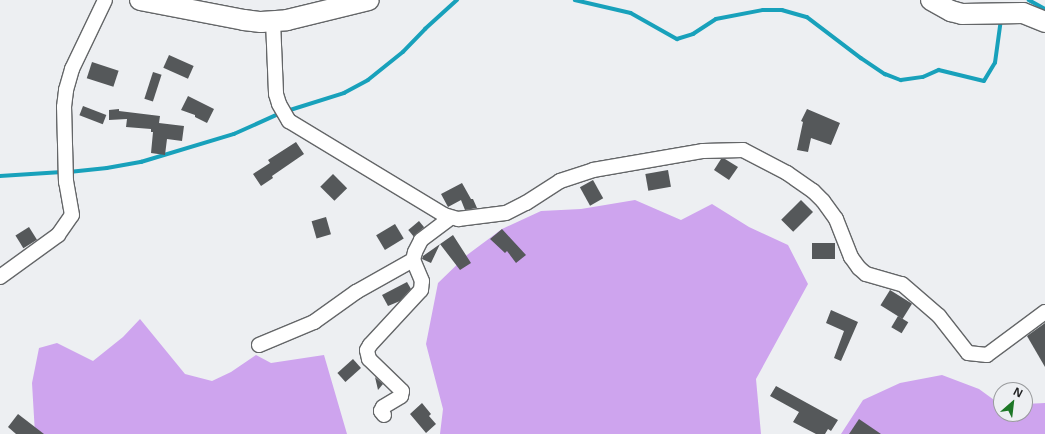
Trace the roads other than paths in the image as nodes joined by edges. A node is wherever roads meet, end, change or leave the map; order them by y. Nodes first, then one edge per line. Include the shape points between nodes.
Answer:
1 (105, 0) edge
2 (144, 0) edge
3 (369, 0) edge
4 (931, 0) edge
5 (273, 21) junction
6 (1045, 22) edge
7 (450, 218) junction
8 (413, 260) junction
9 (0, 277) edge
10 (1045, 312) edge
11 (259, 345) dead end
12 (384, 416) dead end

1 - 9 street via 72,69 66,90 66,182 72,215 58,235
2 - 5 main road via 244,20
3 - 5 main road
4 - 6 main road via 962,14 1023,12
5 - 7 street via 274,81 279,104 289,121
7 - 8 street via 421,240
7 - 10 street via 465,219 506,213 560,181 588,171 703,151 743,150 813,191 836,219 851,257 859,268 866,274 902,284 939,316 968,353 987,355
8 - 11 street via 356,292 314,322
8 - 12 street via 422,282 421,290 367,350 369,359 402,391 401,396 383,407 381,411

